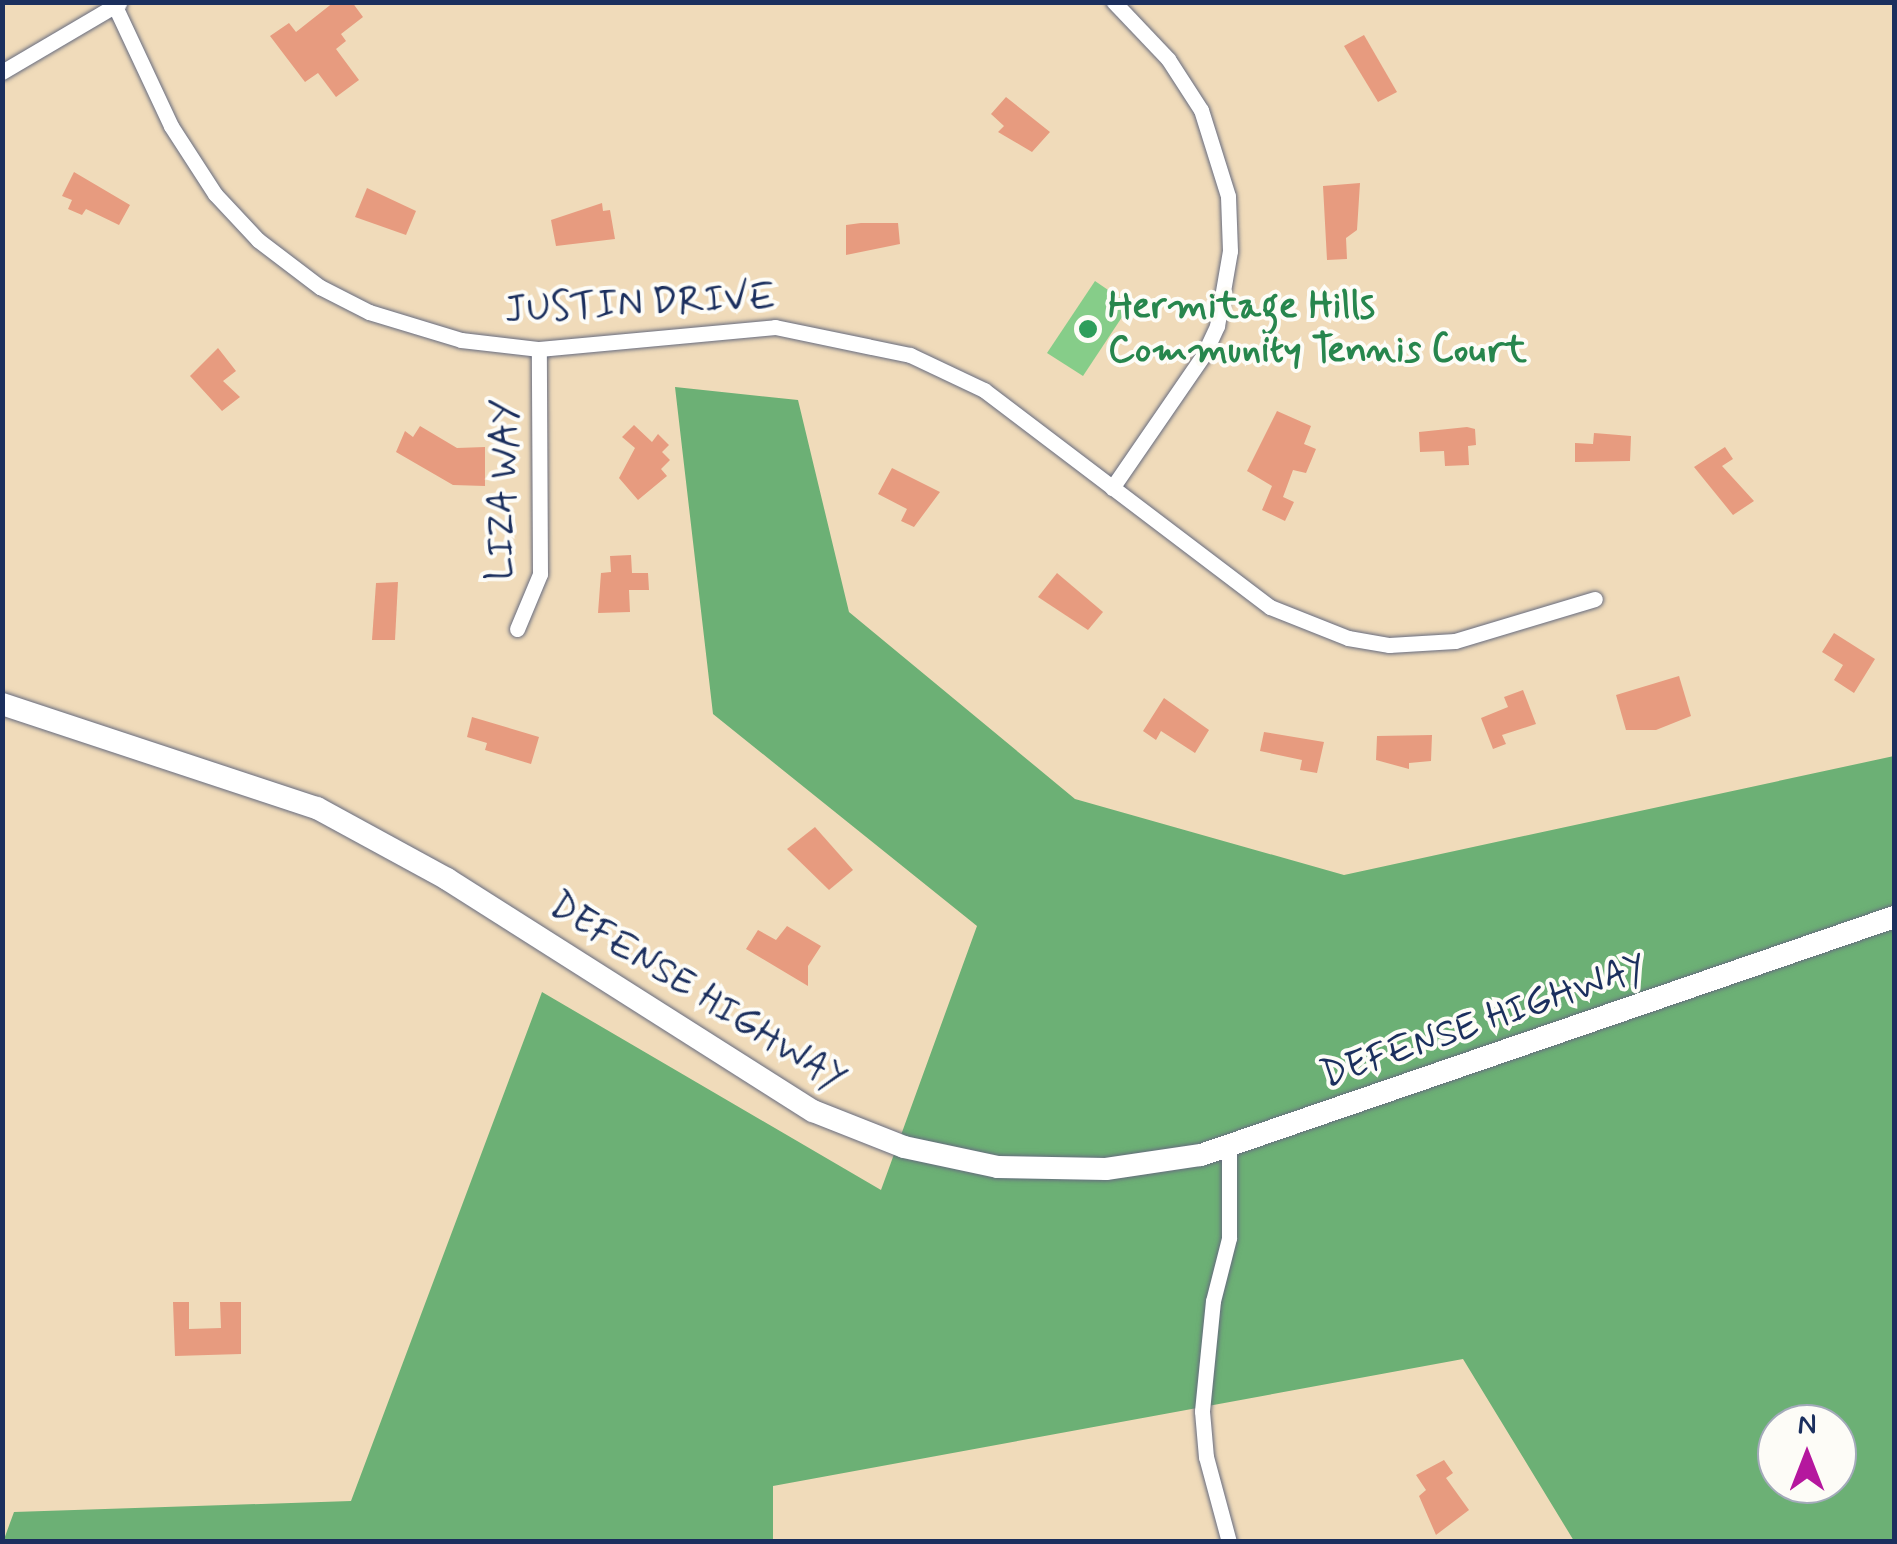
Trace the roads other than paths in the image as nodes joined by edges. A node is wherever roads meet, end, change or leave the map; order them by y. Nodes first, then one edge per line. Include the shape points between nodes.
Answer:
1 (1114, 2) edge
2 (116, 3) edge
3 (2, 72) edge
4 (539, 349) junction
5 (1112, 488) junction
6 (1595, 599) dead end
7 (517, 629) dead end
8 (2, 704) edge
9 (1894, 917) edge
10 (1229, 1146) junction
11 (1229, 1542) edge

1 - 5 street via 1168,59 1201,110 1228,196 1230,251 1217,326 1204,354
2 - 3 street
2 - 4 street, JUSTIN DRIVE via 192,161 258,240 320,287 369,312 461,340
4 - 5 street, JUSTIN DRIVE via 759,327 870,342 984,390
4 - 7 street, LIZA WAY via 540,574
5 - 6 street, JUSTIN DRIVE via 1270,607 1348,638 1455,641
8 - 10 main road, DEFENSE HIGHWAY via 317,808 446,879 764,1083 863,1134 950,1159 1035,1170 1138,1166
9 - 10 main road, DEFENSE HIGHWAY
10 - 11 street via 1230,1238 1213,1301 1202,1411 1216,1504

